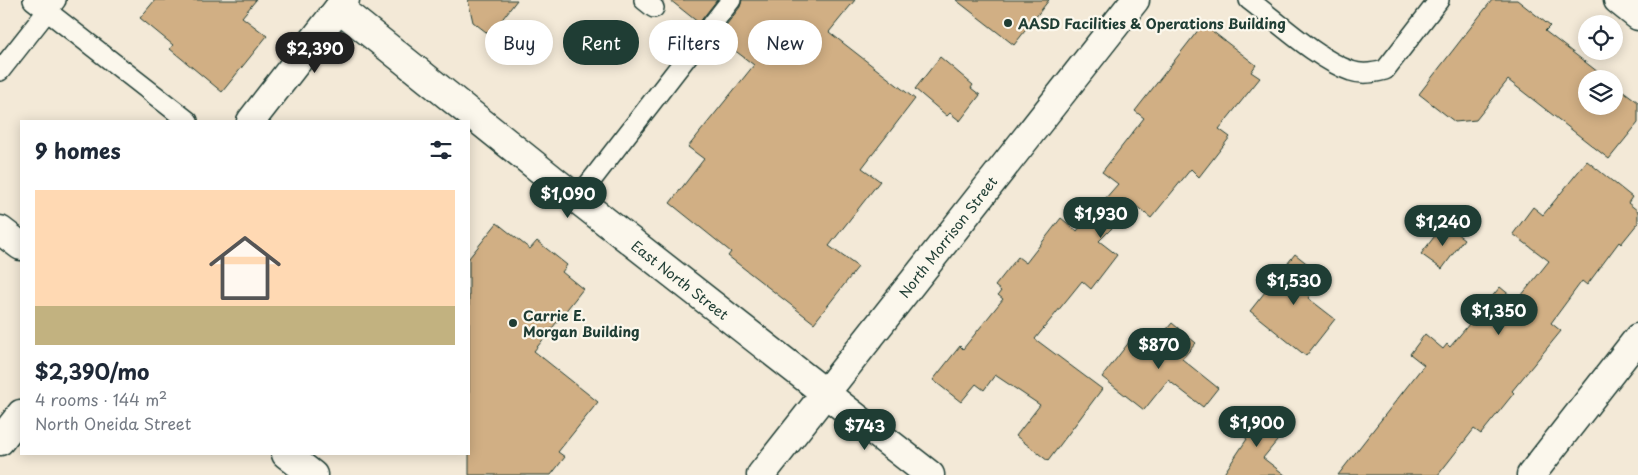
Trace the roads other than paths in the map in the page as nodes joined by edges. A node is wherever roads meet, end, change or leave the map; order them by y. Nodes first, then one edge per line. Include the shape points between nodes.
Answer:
1 (731, 0) edge
2 (1134, 0) edge
3 (1249, 0) edge
4 (1439, 0) edge
5 (1618, 0) edge
6 (338, 3) edge
7 (46, 4) edge
8 (1638, 16) edge
9 (0, 71) edge
10 (187, 120) edge
11 (252, 120) edge
12 (577, 199) junction
13 (0, 230) edge
14 (20, 245) edge
15 (1638, 338) edge
16 (825, 393) junction
17 (20, 415) edge
18 (0, 441) edge
19 (287, 455) edge
20 (313, 475) edge
21 (762, 475) edge
22 (930, 475) edge
23 (1531, 475) edge

1 - 12 lane
2 - 16 street, North Morrison Street
3 - 4 lane via 1334,63 1352,72 1372,74 1385,70
5 - 8 street
6 - 11 street
6 - 12 street, East North Street
7 - 9 lane
7 - 10 lane
12 - 16 street, East North Street
13 - 14 street
15 - 23 street
16 - 21 street, North Morrison Street
16 - 22 street, East North Street
17 - 18 street
19 - 20 street

